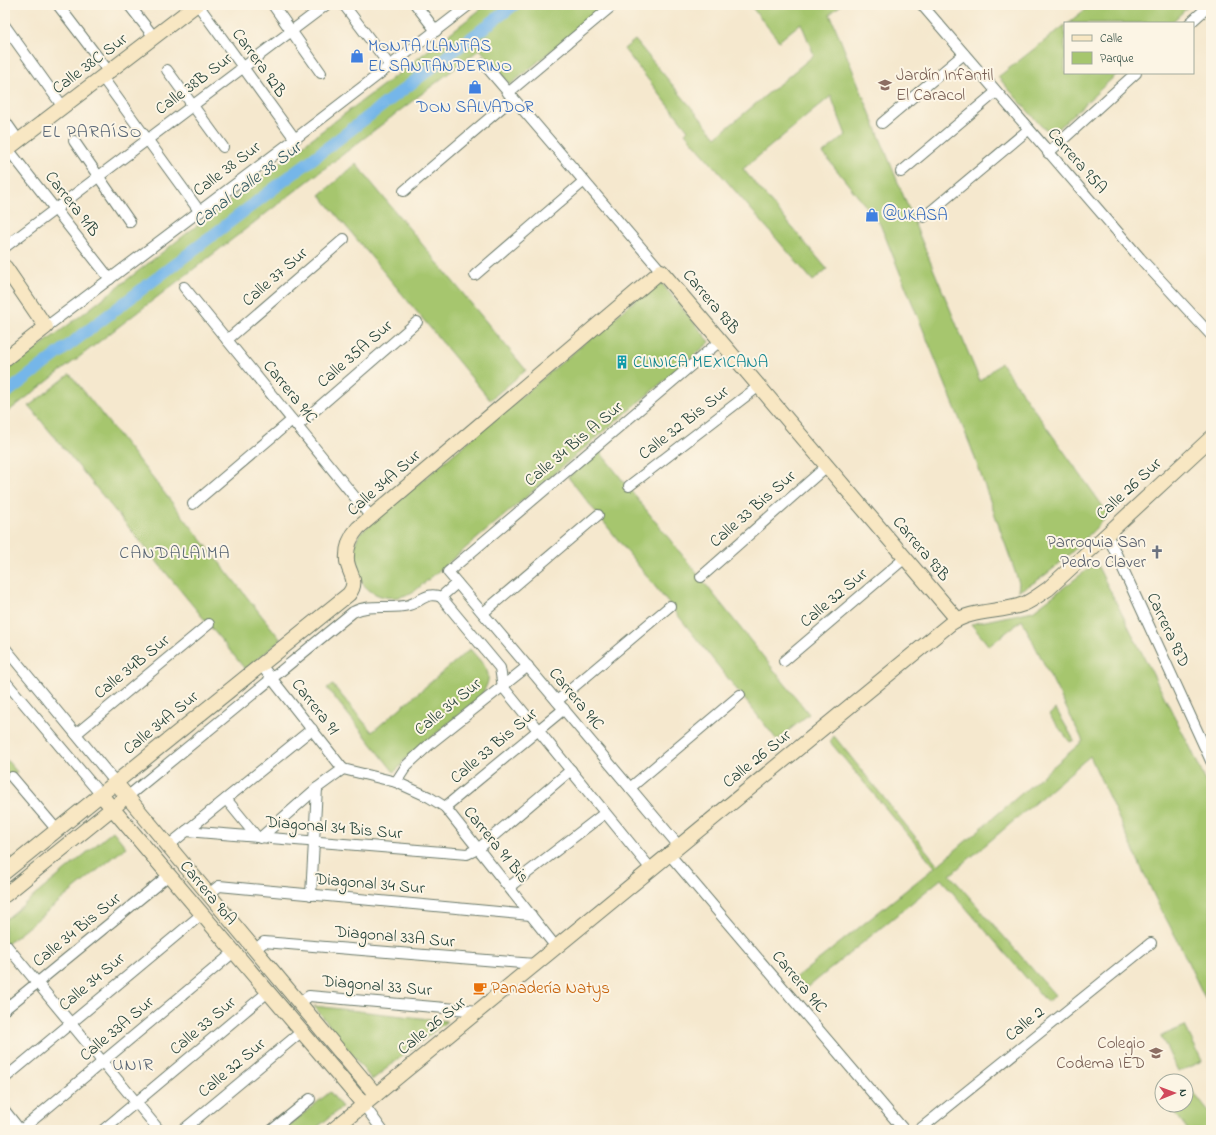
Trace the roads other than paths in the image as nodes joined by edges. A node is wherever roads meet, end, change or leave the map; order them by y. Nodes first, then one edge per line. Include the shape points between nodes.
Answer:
1 (58, 5) edge
2 (129, 5) edge
3 (197, 5) edge
4 (273, 5) edge
5 (326, 5) edge
6 (344, 5) edge
7 (416, 5) edge
8 (469, 5) edge
9 (613, 5) edge
10 (922, 5) edge
11 (1210, 5) edge
12 (1191, 22) edge
13 (5, 26) edge
14 (291, 31) junction
15 (436, 31) junction
16 (154, 38) junction
17 (964, 54) junction
18 (484, 64) dead end
19 (390, 66) junction
20 (243, 68) junction
21 (167, 70) dead end
22 (105, 74) junction
23 (321, 74) dead end
24 (1135, 74) edge
25 (996, 92) junction
26 (511, 95) junction
27 (193, 106) junction
28 (63, 107) junction
29 (5, 121) edge
30 (882, 122) dead end
31 (1028, 130) junction
32 (295, 139) junction
33 (147, 140) junction
34 (74, 141) dead end
35 (11, 147) edge
36 (223, 147) dead end
37 (1048, 153) junction
38 (901, 172) dead end
39 (98, 176) junction
40 (584, 181) junction
41 (404, 191) dead end
42 (55, 209) junction
43 (200, 212) junction
44 (924, 217) dead end
45 (130, 222) dead end
46 (344, 239) dead end
47 (5, 247) edge
48 (5, 267) edge
49 (661, 271) junction
50 (475, 275) dead end
51 (110, 279) junction
52 (9, 283) edge
53 (184, 287) dead end
54 (417, 322) dead end
55 (46, 327) junction
56 (1211, 335) edge
57 (227, 340) junction
58 (720, 340) junction
59 (5, 359) edge
60 (759, 386) junction
61 (294, 423) junction
62 (1211, 438) edge
63 (827, 466) junction
64 (630, 486) dead end
65 (193, 504) dead end
66 (598, 515) dead end
67 (371, 517) junction
68 (1107, 534) junction
69 (905, 558) junction
70 (448, 572) joint
71 (700, 576) dead end
72 (458, 583) junction
73 (441, 597) junction
74 (670, 606) dead end
75 (483, 613) junction
76 (957, 619) junction
77 (209, 624) dead end
78 (5, 648) edge
79 (784, 661) dead end
80 (261, 665) junction
81 (528, 666) junction
82 (271, 678) junction
83 (503, 687) junction
84 (7, 688) edge
85 (740, 695) dead end
86 (557, 701) junction
87 (564, 709) junction
88 (312, 729) junction
89 (538, 730) junction
90 (76, 734) junction
91 (1211, 761) edge
92 (344, 769) junction
93 (571, 770) junction
94 (12, 777) dead end
95 (396, 782) junction
96 (116, 783) junction
97 (317, 788) junction
98 (630, 788) junction
99 (101, 795) junction
100 (127, 797) junction
101 (226, 799) junction
102 (445, 807) junction
103 (113, 808) junction
104 (605, 813) junction
105 (56, 830) junction
106 (186, 831) junction
107 (258, 837) junction
108 (313, 842) junction
109 (168, 846) junction
110 (478, 849) junction
111 (674, 850) junction
112 (651, 869) junction
113 (5, 872) edge
114 (169, 875) junction
115 (509, 887) junction
116 (209, 894) junction
117 (5, 895) edge
118 (311, 895) junction
119 (202, 914) junction
120 (531, 915) junction
121 (1151, 943) dead end
122 (6, 946) edge
123 (556, 947) junction
124 (255, 950) junction
125 (234, 952) junction
126 (535, 964) junction
127 (37, 983) junction
128 (268, 992) junction
129 (300, 1003) junction
130 (5, 1009) edge
131 (478, 1011) junction
132 (70, 1023) junction
133 (301, 1032) junction
134 (102, 1062) junction
135 (5, 1078) edge
136 (376, 1095) junction
137 (310, 1099) dead end
138 (136, 1102) junction
139 (364, 1105) junction
140 (5, 1112) edge
141 (20, 1130) edge
142 (103, 1130) edge
143 (159, 1130) edge
144 (183, 1130) edge
145 (272, 1130) edge
146 (333, 1130) edge
147 (382, 1130) edge
148 (904, 1130) edge
149 (919, 1130) edge

1 - 22 street
2 - 16 street
3 - 16 street, Calle 38C Sur
3 - 20 street, Carrera 92B
4 - 14 street
5 - 14 street, Calle 38B Sur
6 - 19 street
7 - 15 street
8 - 15 street, Calle 38 Sur
9 - 26 street
10 - 17 street, Carrera 95A
11 - 12 street
13 - 28 street
14 - 20 street, Calle 38B Sur
14 - 23 street
15 - 19 street, Calle 38 Sur
16 - 22 street, Calle 38C Sur
17 - 25 street, Carrera 95A
17 - 30 street
18 - 26 street, Carrera 93B
19 - 32 street, Calle 38 Sur
20 - 27 street, Calle 38B Sur
20 - 32 street, Carrera 92B
21 - 27 street
22 - 28 street, Calle 38C Sur
22 - 33 street
24 - 37 street
25 - 31 street, Carrera 95A
25 - 38 street
26 - 40 street, Carrera 93B
26 - 41 street
27 - 33 street, Calle 38B Sur
27 - 36 street
28 - 35 street, Calle 38C Sur
29 - 35 street, Carrera 91B
31 - 37 street, Carrera 95A
31 - 44 street
32 - 43 street, Calle 38 Sur
33 - 39 street, Calle 38B Sur
33 - 43 street
34 - 39 street
35 - 42 street, Carrera 91B
37 - 56 street, Carrera 95A
39 - 42 street, Calle 38B Sur
39 - 45 street
40 - 49 street, Carrera 93B
40 - 50 street
42 - 47 street, Calle 38B Sur
42 - 51 street, Carrera 91B
43 - 51 street, Calle 38 Sur
46 - 57 street, Calle 37 Sur
48 - 52 street
49 - 58 street, Carrera 93B
49 - 67 street, Calle 34A Sur
51 - 55 street, Calle 38 Sur
52 - 55 street
53 - 57 street, Carrera 91C
54 - 61 street, Calle 35A Sur
55 - 59 street, Calle 38 Sur
57 - 61 street, Carrera 91C
58 - 60 street, Carrera 93B
58 - 70 street, Calle 34 Bis A Sur
60 - 63 street, Carrera 93B
60 - 64 street, Calle 32 Bis Sur
61 - 65 street, Calle 35A Sur
61 - 67 street, Carrera 91C
62 - 68 street, Calle 26 Sur
63 - 69 street, Carrera 93B
63 - 71 street, Calle 33 Bis Sur
66 - 75 street
67 - 80 street, Calle 34A Sur via 350,540 347,560 354,583 353,589
68 - 76 street, Calle 26 Sur via 1048,589 1032,600
68 - 91 street, Carrera 93D
69 - 76 street, Carrera 93B
69 - 79 street, Calle 32 Sur
70 - 72 street, Carrera 91C
72 - 73 street
72 - 75 street, Carrera 91C
73 - 82 street, Calle 34A Sur via 432,594 410,604 359,609 343,619
73 - 83 street via 500,668
74 - 86 street, Calle 33 Bis Sur
75 - 81 street, Carrera 91C
76 - 111 street, Calle 26 Sur
77 - 90 street, Calle 34B Sur
78 - 90 street, Carrera 90A
80 - 82 street, Carrera 91
80 - 96 street, Calle 34A Sur
81 - 83 street, Calle 34 Sur
81 - 86 street, Carrera 91C
82 - 88 street, Carrera 91
82 - 100 street, Calle 34A Sur
83 - 89 street
83 - 95 street, Calle 34 Sur via 430,743 407,765
84 - 99 street, Carrera 90A
85 - 98 street
86 - 87 street, Carrera 91C
87 - 89 street, Calle 33 Bis Sur
87 - 98 street, Carrera 91C
88 - 92 street, Carrera 91
88 - 101 street
89 - 93 street
89 - 102 street, Calle 33 Bis Sur
90 - 96 street, Carrera 90A
92 - 95 street, Carrera 91 Bis
92 - 97 street
93 - 104 street
93 - 110 street
94 - 105 street
95 - 102 street, Carrera 91 Bis
96 - 99 street
96 - 100 street, Carrera 90A
97 - 107 street
97 - 108 street
98 - 111 street, Carrera 91C
99 - 103 street, Carrera 90A
99 - 105 street
100 - 103 street, Calle 34A Sur
100 - 109 street, Carrera 90A
101 - 106 street
101 - 107 street
102 - 110 street, Carrera 91 Bis
103 - 114 street, Carrera 90A
103 - 117 street, Calle 34A Sur
104 - 112 street
104 - 115 street
105 - 113 street
106 - 107 street, Diagonal 34 Bis Sur
106 - 109 street
107 - 108 street, Diagonal 34 Bis Sur
108 - 110 street, Diagonal 34 Bis Sur via 457,854 467,854
108 - 118 street
109 - 116 street, Carrera 90A
110 - 115 street, Carrera 91 Bis
111 - 112 street, Calle 26 Sur
111 - 148 street, Carrera 91C
112 - 123 street, Calle 26 Sur
114 - 119 street, Carrera 90A
114 - 127 street, Calle 34 Bis Sur
115 - 120 street, Carrera 91 Bis
116 - 118 street, Diagonal 34 Sur via 219,886
116 - 124 street, Carrera 90A
118 - 120 street, Diagonal 34 Sur
119 - 125 street, Carrera 90A
119 - 132 street, Calle 34 Sur
120 - 123 street, Carrera 91 Bis
121 - 149 street, Calle 2
122 - 127 street
123 - 126 street, Calle 26 Sur
124 - 126 street, Diagonal 33A Sur via 264,942
124 - 129 street, Carrera 90A
125 - 128 street, Carrera 90A
125 - 134 street, Calle 33A Sur
126 - 131 street, Calle 26 Sur
127 - 130 street, Calle 34 Bis Sur
127 - 132 street
128 - 133 street, Carrera 90A
128 - 138 street, Calle 33 Sur
129 - 131 street, Diagonal 33 Sur via 309,996
129 - 136 street, Carrera 90A
131 - 136 street, Calle 26 Sur
132 - 134 street
132 - 135 street, Calle 34 Sur
133 - 139 street, Carrera 90A
133 - 144 street, Calle 32 Sur
134 - 138 street
134 - 141 street, Calle 33A Sur
136 - 139 street, Calle 26 Sur
137 - 145 street
138 - 142 street, Calle 33 Sur
138 - 143 street
139 - 146 street, Calle 26 Sur
139 - 147 street, Carrera 90A
140 - 141 street

